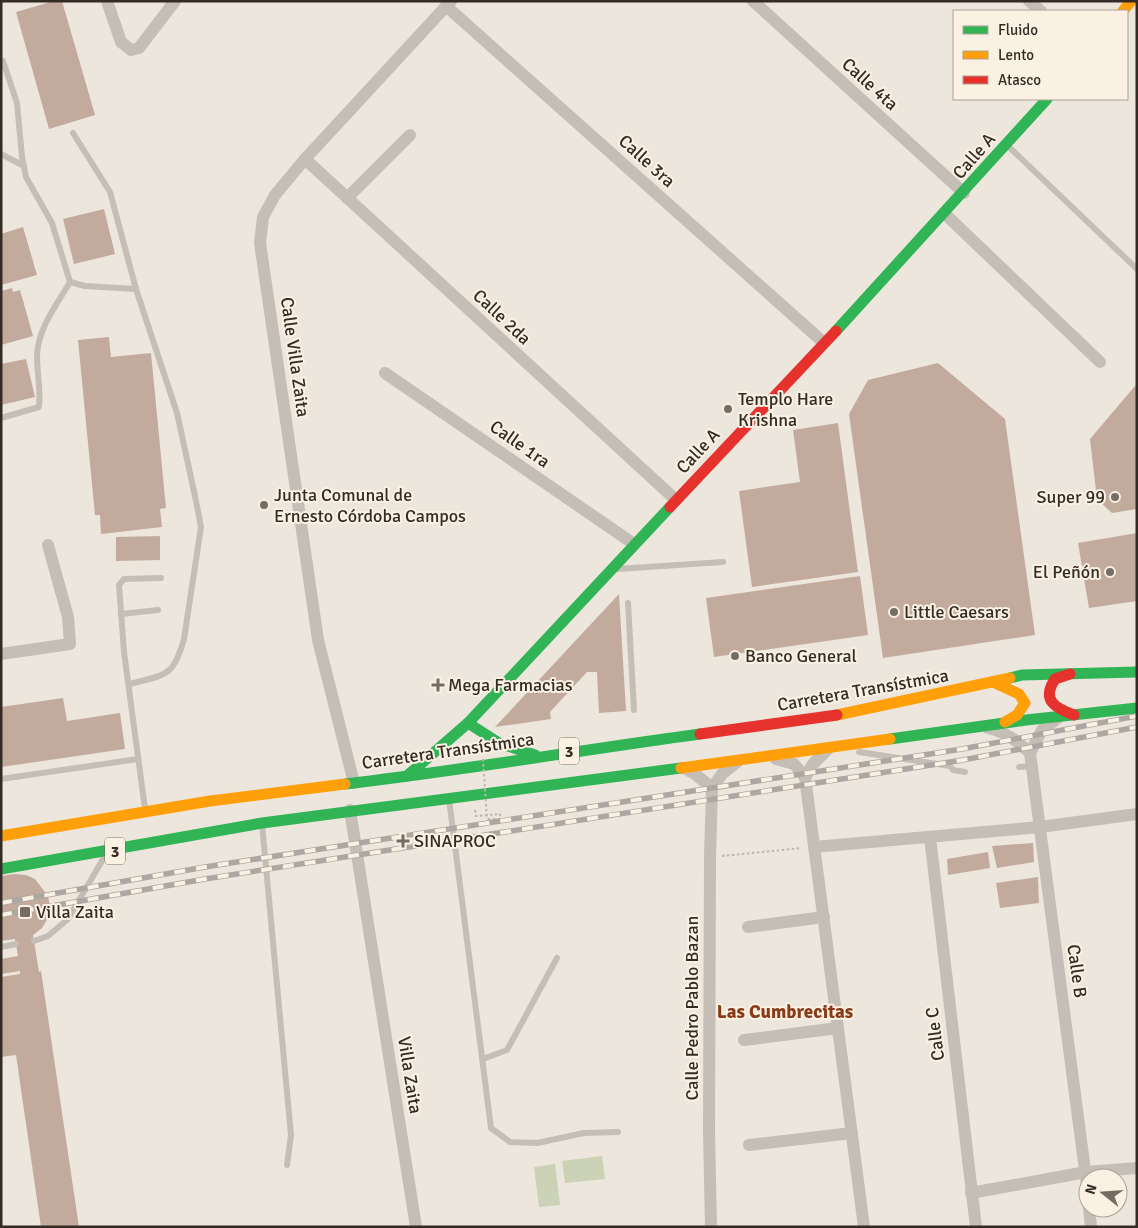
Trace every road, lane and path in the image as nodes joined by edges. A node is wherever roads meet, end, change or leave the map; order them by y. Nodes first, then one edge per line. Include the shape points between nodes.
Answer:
1 (106, 1) edge
2 (175, 1) edge
3 (753, 1) edge
4 (1029, 1) edge
5 (449, 4) edge
6 (1039, 10) edge
7 (3, 61) dead end
8 (1046, 100) edge
9 (73, 133) dead end
10 (410, 135) dead end
11 (1006, 145) junction
12 (1, 154) edge
13 (305, 159) junction
14 (24, 166) junction
15 (964, 193) junction
16 (347, 198) junction
17 (945, 214) junction
18 (1137, 270) edge
19 (70, 282) junction
20 (136, 289) junction
21 (823, 342) junction
22 (1100, 362) dead end
23 (385, 373) dead end
24 (1, 418) edge
25 (676, 500) junction
26 (634, 544) junction
27 (48, 545) dead end
28 (724, 562) dead end
29 (611, 569) junction
30 (161, 578) dead end
31 (628, 603) dead end
32 (158, 610) dead end
33 (121, 614) junction
34 (1, 654) edge
35 (1137, 672) edge
36 (1070, 674) junction
37 (993, 682) junction
38 (130, 684) junction
39 (1137, 708) edge
40 (634, 710) dead end
41 (1069, 716) junction
42 (468, 723) junction
43 (1003, 723) junction
44 (979, 727) junction
45 (831, 747) junction
46 (1030, 753) junction
47 (537, 756) junction
48 (766, 756) junction
49 (138, 759) junction
50 (483, 759) dead end
51 (743, 760) junction
52 (1032, 766) junction
53 (682, 767) junction
54 (1019, 767) dead end
55 (965, 772) dead end
56 (407, 776) junction
57 (806, 777) junction
58 (1, 779) edge
59 (354, 783) junction
60 (712, 788) junction
61 (449, 798) junction
62 (350, 810) junction
63 (145, 812) junction
64 (1137, 814) edge
65 (476, 816) dead end
66 (262, 823) junction
67 (1040, 827) junction
68 (1, 836) edge
69 (930, 837) junction
70 (814, 847) junction
71 (107, 852) junction
72 (710, 858) junction
73 (1, 869) edge
74 (824, 917) junction
75 (748, 927) dead end
76 (34, 941) dead end
77 (16, 944) dead end
78 (1, 947) edge
79 (557, 958) dead end
80 (838, 1028) junction
81 (744, 1040) dead end
82 (483, 1059) junction
83 (618, 1132) dead end
84 (852, 1133) junction
85 (749, 1145) dead end
86 (286, 1165) dead end
87 (1085, 1168) edge
88 (1078, 1173) edge
89 (971, 1193) junction
90 (416, 1227) edge
91 (711, 1227) edge
92 (864, 1227) edge
93 (976, 1227) edge

1 - 2 street via 121,42 131,50 139,48
3 - 15 street, Calle 4ta
4 - 6 street
5 - 13 street, Calle Villa Zaita
5 - 21 street, Calle 3ra
7 - 14 lane via 18,102
8 - 11 main road, Calle A
9 - 20 lane via 110,192
10 - 16 street
11 - 15 main road, Calle A
11 - 18 lane
12 - 14 lane
13 - 16 street, Calle 2da
13 - 59 street, Calle Villa Zaita via 274,195 263,217 260,242 318,640
14 - 19 lane via 26,176 52,223
15 - 17 main road, Calle A
16 - 25 street, Calle 2da
17 - 21 main road, Calle A
17 - 22 street
19 - 20 lane
19 - 24 lane via 41,331 37,357 41,391 39,407
20 - 38 lane via 177,413 201,527 179,656 172,670
21 - 25 main road, Calle A
23 - 26 street, Calle 1ra
25 - 26 main road, Calle A
26 - 29 main road, Calle A
27 - 34 street via 68,617 70,644
28 - 29 lane
29 - 42 main road, Calle A
30 - 33 lane via 122,580 118,585
31 - 40 lane
32 - 33 lane
33 - 38 lane
35 - 36 main road, Carretera Transístmica / 3
36 - 37 main road, Carretera Transístmica / 3 via 1022,675
36 - 41 main road via 1055,679 1050,697 1052,704
37 - 43 main road via 1015,689 1023,697 1024,707 1020,715
37 - 47 main road, Carretera Transístmica / 3 via 855,713
38 - 49 lane
39 - 41 main road, 3
41 - 43 main road, 3
41 - 46 street via 1052,721 1042,730
42 - 47 main road via 499,743
42 - 56 main road, Calle A
43 - 44 main road, 3
44 - 45 main road, 3
44 - 46 street via 998,730
45 - 48 main road, 3
45 - 55 lane via 950,766 953,770
45 - 57 street via 813,764
46 - 52 street, Calle B
47 - 56 main road, Carretera Transístmica / 3
48 - 51 main road, 3
48 - 57 street via 794,764
49 - 58 lane
49 - 63 lane
50 - 65 path, bridge via 486,819 500,819 500,814
51 - 53 main road, 3
51 - 60 street via 728,768
52 - 54 lane
52 - 67 street, Calle B
53 - 60 street
53 - 61 main road, 3
56 - 59 main road, Carretera Transístmica / 3
57 - 70 street
59 - 63 main road, Carretera Transístmica / 3
60 - 72 street, Calle Pedro Pablo Bazan
61 - 62 main road, 3
61 - 82 lane
62 - 66 main road, 3
62 - 90 street, Villa Zaita
63 - 68 main road, Carretera Transístmica / 3
64 - 67 street
66 - 71 main road, 3
66 - 86 lane via 291,1135
67 - 69 street
67 - 87 street, Calle B
69 - 70 street
69 - 89 street, Calle C
70 - 72 path
70 - 74 street
71 - 73 main road, 3
71 - 76 lane via 68,919 48,936
72 - 91 street, Calle Pedro Pablo Bazan
74 - 75 street
74 - 80 street
77 - 78 lane
79 - 82 lane via 507,1050
80 - 81 street
80 - 84 street
82 - 83 lane via 491,1128 510,1142 537,1143 584,1133
84 - 85 street
84 - 92 street
88 - 89 street
89 - 93 street, Calle C

